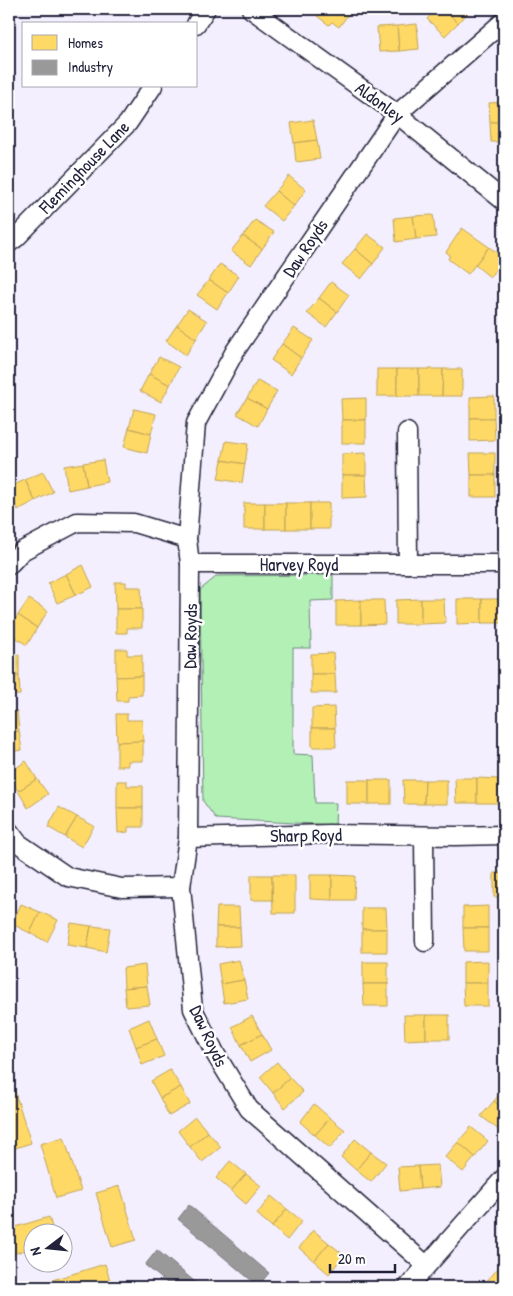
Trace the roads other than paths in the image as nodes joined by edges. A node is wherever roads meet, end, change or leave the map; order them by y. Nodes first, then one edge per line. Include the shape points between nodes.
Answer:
1 (206, 9) edge
2 (251, 9) edge
3 (504, 21) edge
4 (197, 22) edge
5 (152, 88) edge
6 (397, 114) junction
7 (504, 201) edge
8 (9, 243) edge
9 (407, 432) dead end
10 (187, 539) junction
11 (190, 564) junction
12 (408, 564) junction
13 (504, 564) edge
14 (9, 566) edge
15 (9, 831) edge
16 (504, 835) edge
17 (424, 836) junction
18 (188, 838) junction
19 (181, 888) junction
20 (425, 942) dead end
21 (504, 1178) edge
22 (426, 1265) junction
23 (408, 1287) edge

1 - 4 street
2 - 6 street, Aldonley
3 - 6 street, Daw Royds
5 - 8 street, Fleminghouse Lane via 128,123
6 - 7 street, Aldonley
6 - 10 street, Daw Royds via 235,351 196,423
9 - 12 street
10 - 11 street, Daw Royds
10 - 14 street via 134,523 77,522 22,551
11 - 12 street, Harvey Royd
11 - 18 street, Daw Royds
12 - 13 street, Harvey Royd
15 - 19 street via 18,843 68,877 122,888
16 - 17 street, Sharp Royd
17 - 18 street, Sharp Royd via 329,834
17 - 20 street
18 - 19 street, Daw Royds
19 - 22 street, Daw Royds via 193,1009 248,1109
21 - 22 street
22 - 23 street

